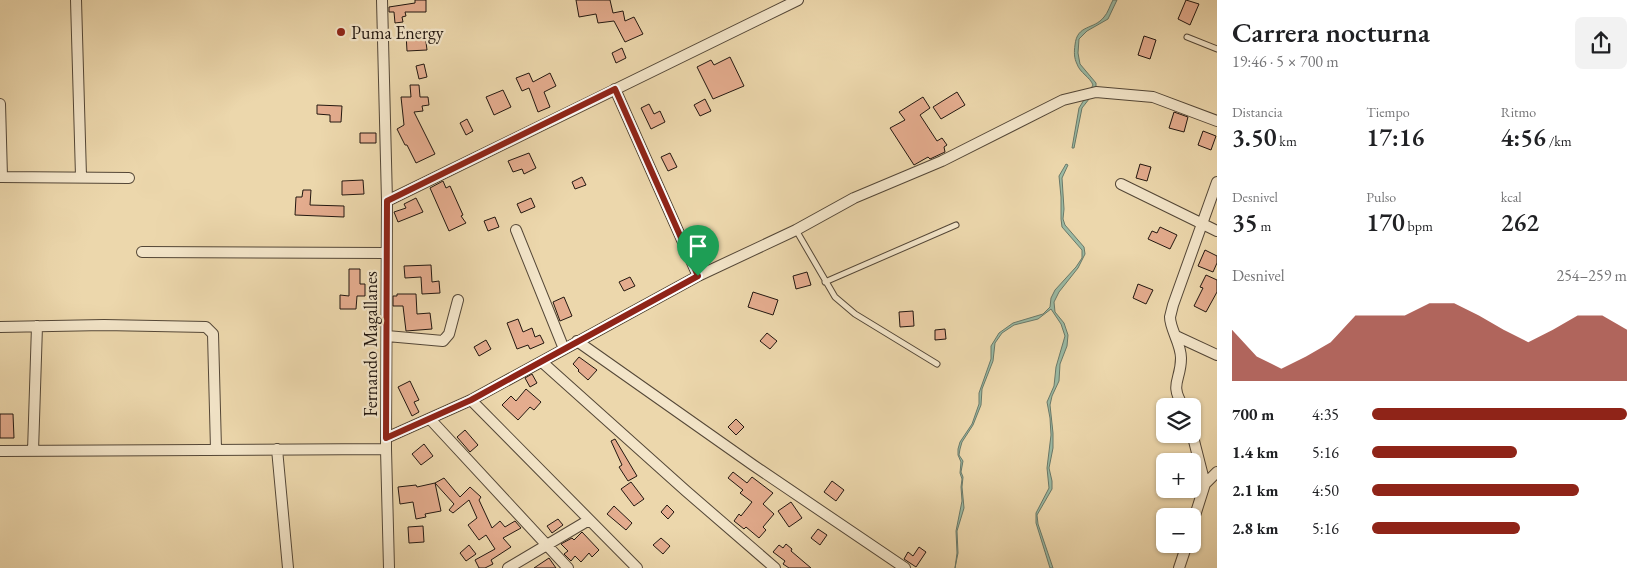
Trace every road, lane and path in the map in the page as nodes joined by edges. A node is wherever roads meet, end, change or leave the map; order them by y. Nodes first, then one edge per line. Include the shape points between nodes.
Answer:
1 (76, 0) edge
2 (382, 0) edge
3 (798, 0) edge
4 (1187, 37) dead end
5 (1217, 50) edge
6 (615, 89) junction
7 (0, 104) edge
8 (1217, 121) edge
9 (81, 176) junction
10 (1, 178) edge
11 (130, 178) dead end
12 (1217, 182) edge
13 (1121, 184) dead end
14 (387, 201) junction
15 (1202, 224) junction
16 (956, 225) dead end
17 (516, 230) dead end
18 (796, 230) junction
19 (1217, 231) edge
20 (142, 252) dead end
21 (386, 252) junction
22 (698, 276) junction
23 (825, 282) junction
24 (458, 300) dead end
25 (37, 326) junction
26 (0, 327) edge
27 (386, 336) junction
28 (1176, 336) junction
29 (577, 341) junction
30 (564, 349) junction
31 (1217, 354) edge
32 (542, 362) junction
33 (937, 364) dead end
34 (1179, 398) edge
35 (471, 400) junction
36 (430, 419) junction
37 (386, 438) junction
38 (1195, 443) edge
39 (216, 449) junction
40 (277, 449) junction
41 (386, 449) junction
42 (0, 451) edge
43 (33, 451) junction
44 (1217, 472) edge
45 (1205, 484) junction
46 (1197, 508) edge
47 (589, 520) junction
48 (546, 545) junction
49 (1184, 553) edge
50 (892, 564) edge
51 (288, 568) edge
52 (389, 568) edge
53 (508, 568) edge
54 (568, 568) edge
55 (637, 568) edge
56 (775, 568) edge
57 (905, 568) edge
58 (1179, 568) edge

1 - 9 street
2 - 14 street, Fernando Magallanes
3 - 6 street
4 - 5 lane
6 - 14 street
6 - 22 street
7 - 10 street
8 - 18 street via 1153,98 1096,92 1063,100 942,161 854,198
9 - 10 street
9 - 11 street
12 - 15 street
13 - 15 street
14 - 21 street, Fernando Magallanes
15 - 19 street
15 - 28 street via 1170,318
16 - 23 lane
17 - 30 street
18 - 22 street
18 - 23 lane
20 - 21 street
21 - 27 street, Fernando Magallanes
22 - 29 street
23 - 33 lane via 835,297 855,314
24 - 27 street via 449,334 443,341
25 - 26 street
25 - 39 street via 209,328 213,334
25 - 43 street
27 - 37 street, Fernando Magallanes
28 - 31 street
28 - 34 street via 1181,358 1175,390
29 - 30 street
29 - 50 street
30 - 32 street
32 - 35 street
32 - 56 street
35 - 36 street
35 - 47 street
36 - 37 street
36 - 48 street
37 - 41 street, Fernando Magallanes
38 - 45 street
39 - 40 street
39 - 43 street
40 - 41 street
40 - 51 street
41 - 52 street, Fernando Magallanes
42 - 43 street
44 - 45 street
45 - 46 street
47 - 48 street
47 - 55 street
48 - 53 street
48 - 54 street
49 - 58 street
50 - 57 street

